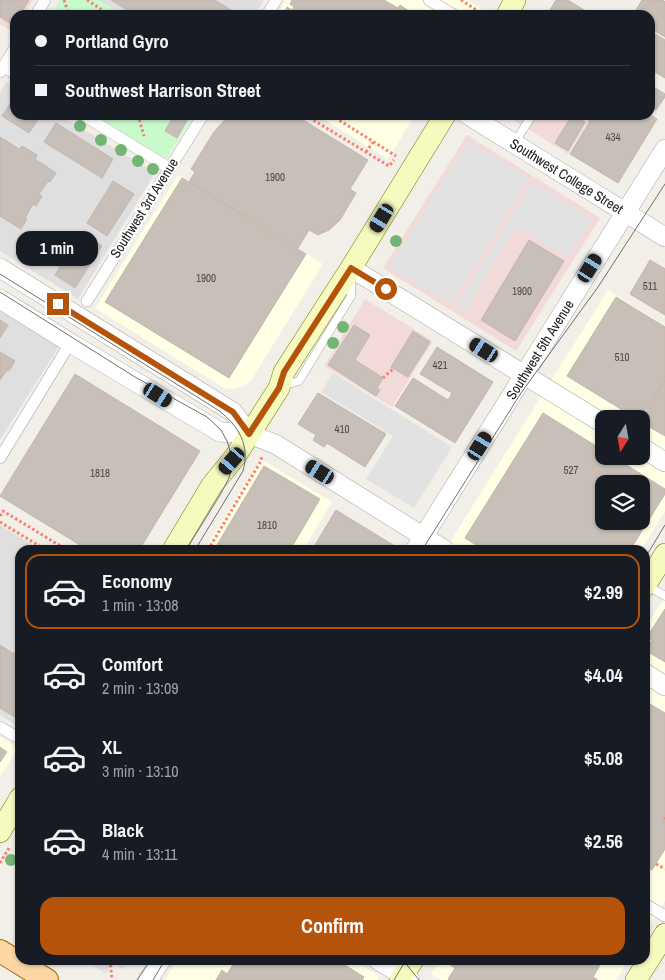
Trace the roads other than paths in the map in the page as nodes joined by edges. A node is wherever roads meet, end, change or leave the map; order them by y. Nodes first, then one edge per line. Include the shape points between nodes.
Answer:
1 (429, 0) edge
2 (446, 10) edge
3 (10, 56) edge
4 (2, 69) edge
5 (91, 120) edge
6 (200, 120) edge
7 (442, 120) edge
8 (476, 120) edge
9 (529, 120) edge
10 (514, 144) junction
11 (665, 149) edge
12 (169, 168) junction
13 (625, 212) junction
14 (665, 237) edge
15 (0, 268) edge
16 (351, 268) junction
17 (0, 299) edge
18 (87, 301) dead end
19 (66, 350) dead end
20 (524, 375) junction
21 (595, 418) edge
22 (249, 434) junction
23 (650, 453) edge
24 (0, 458) edge
25 (665, 462) edge
26 (420, 544) edge
27 (176, 545) edge
28 (655, 573) edge
29 (665, 596) edge
30 (650, 676) edge
31 (665, 686) edge
32 (0, 727) edge
33 (15, 736) edge
34 (15, 806) edge
35 (0, 832) edge
36 (650, 907) edge
37 (665, 916) edge
38 (665, 934) edge
39 (0, 951) edge
40 (650, 958) edge
41 (15, 960) edge
42 (23, 965) edge
43 (158, 965) edge
44 (388, 965) edge
45 (645, 965) edge
46 (406, 974) edge
47 (47, 980) edge
48 (148, 980) edge
49 (636, 980) edge

1 - 2 street
3 - 4 street
5 - 12 street
6 - 12 street, Southwest 3rd Avenue
7 - 16 main road
8 - 10 street, Southwest College Street
9 - 10 lane
10 - 13 street, Southwest College Street
11 - 13 street, Southwest 5th Avenue
12 - 18 street, Southwest 3rd Avenue
13 - 14 street, Southwest College Street
13 - 20 street, Southwest 5th Avenue
15 - 22 street via 233,412
16 - 20 street
16 - 22 main road via 284,372 279,388
17 - 22 street via 220,432
19 - 24 street
20 - 21 street
20 - 26 street, Southwest 5th Avenue
22 - 26 street via 275,444
22 - 27 main road via 212,485
23 - 25 street
28 - 29 lane
30 - 31 street
32 - 33 street
34 - 35 main road
36 - 37 street
38 - 40 main road
39 - 41 main road
42 - 47 main road
43 - 48 street
44 - 46 street
45 - 49 main road

